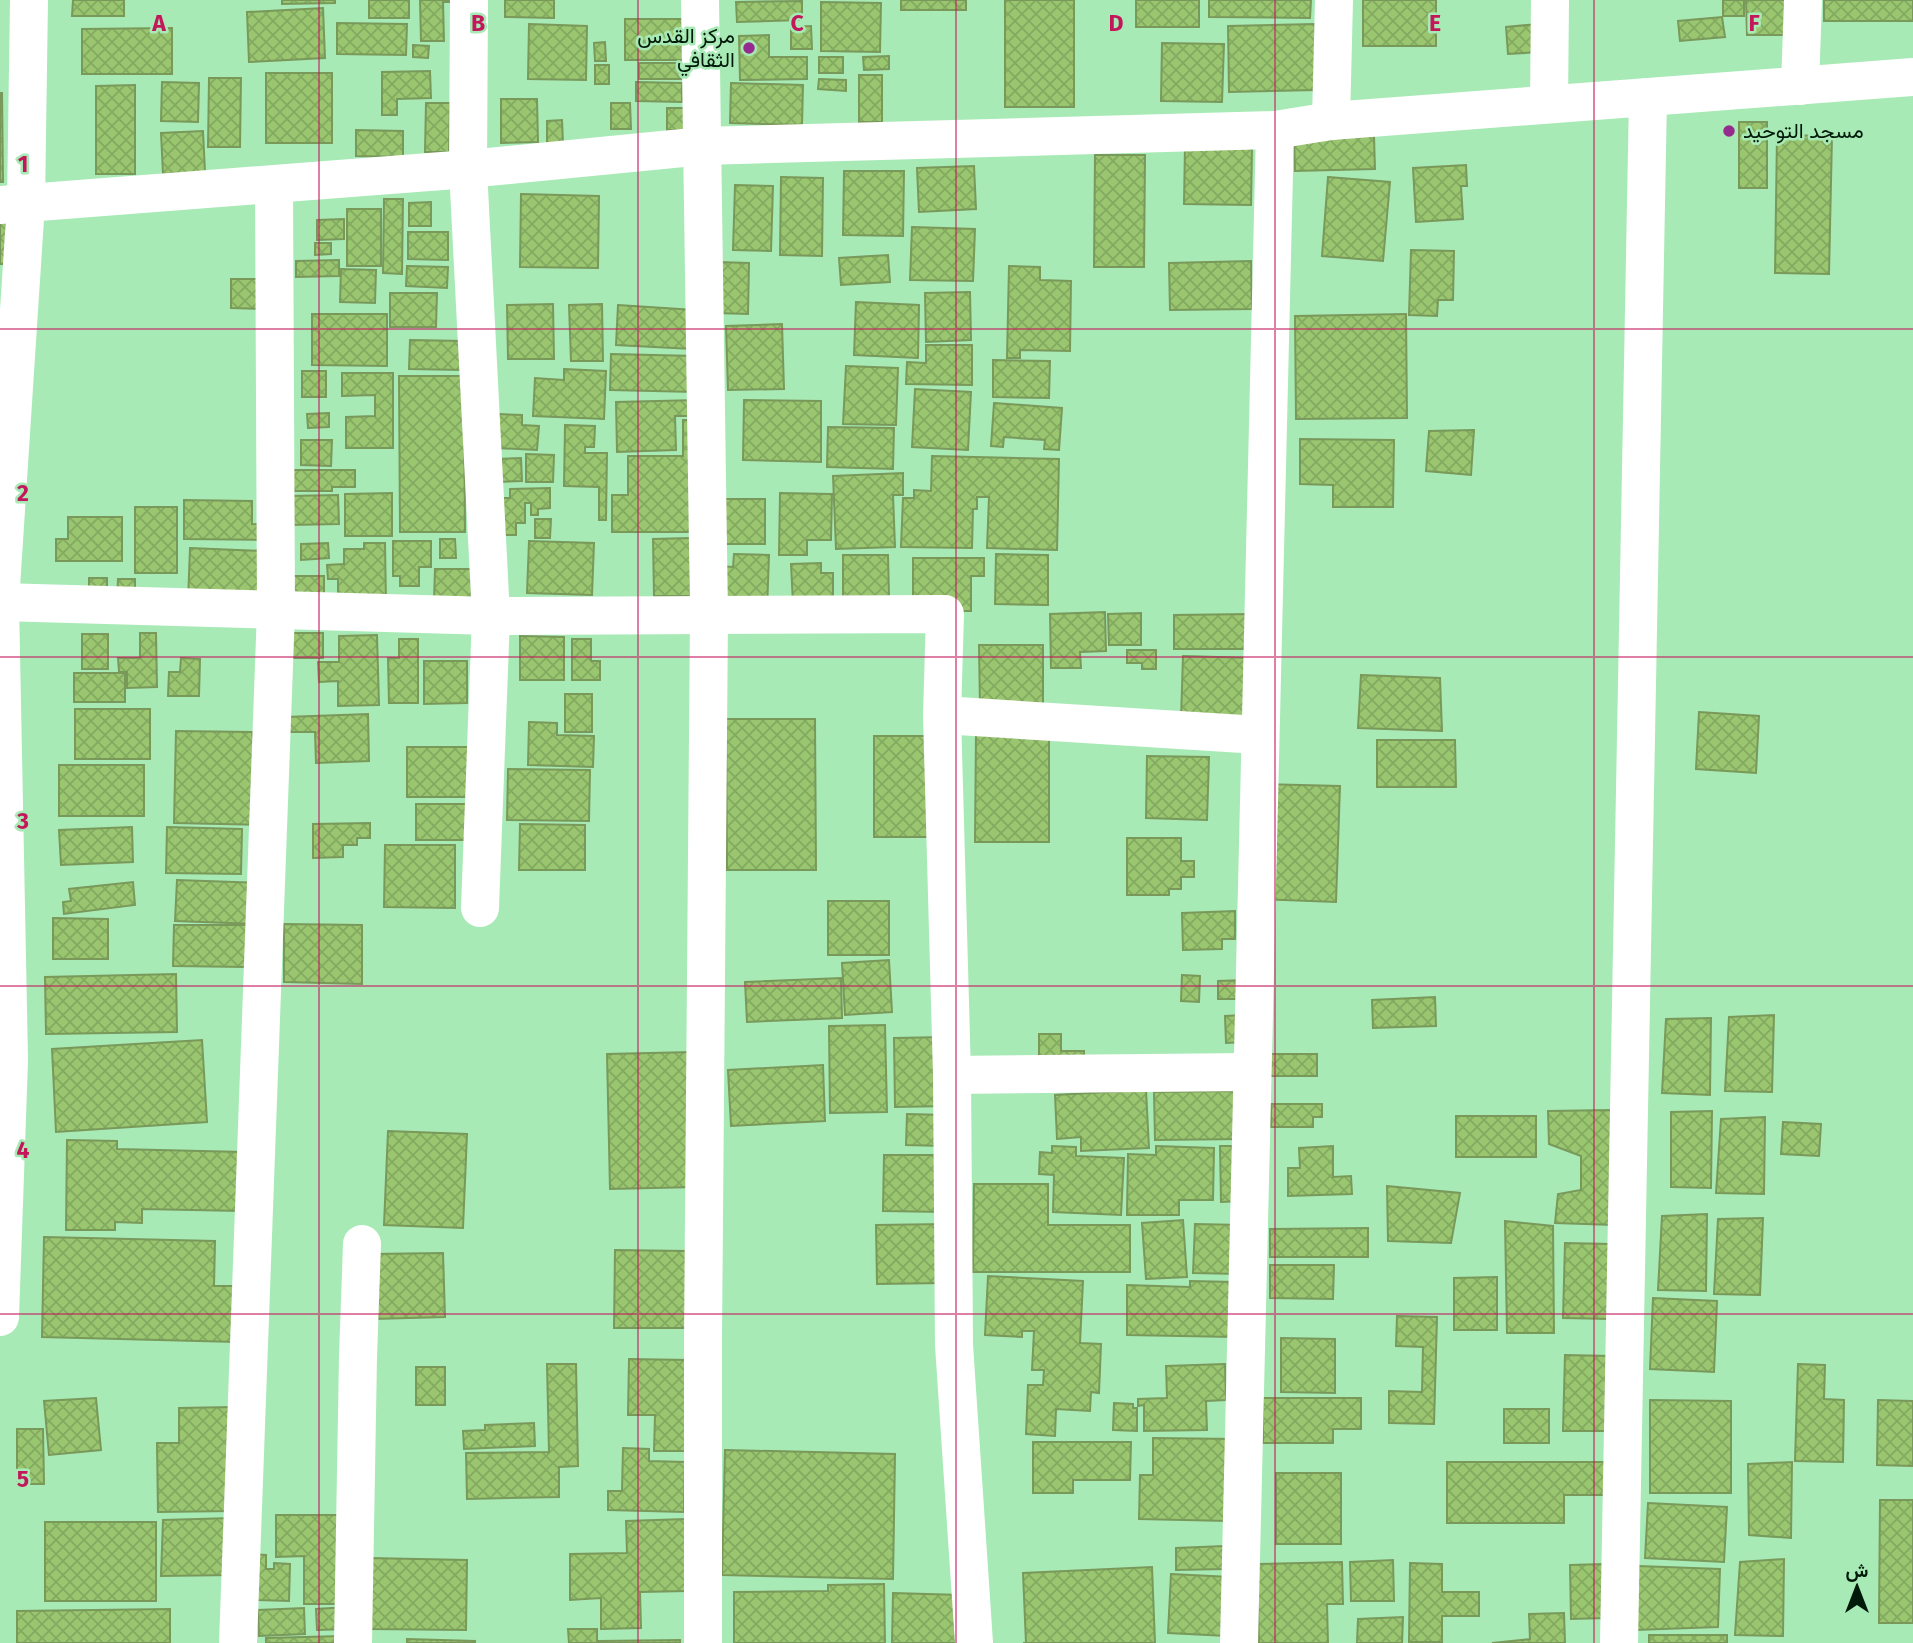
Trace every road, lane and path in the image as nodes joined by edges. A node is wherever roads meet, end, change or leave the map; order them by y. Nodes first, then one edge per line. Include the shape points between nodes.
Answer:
1 (29, 0) edge
2 (469, 0) edge
3 (700, 0) edge
4 (1334, 0) edge
5 (1550, 0) edge
6 (1802, 0) edge
7 (1913, 77) edge
8 (1800, 86) junction
9 (1648, 97) junction
10 (1549, 104) junction
11 (1331, 121) junction
12 (1275, 130) junction
13 (703, 146) junction
14 (468, 169) junction
15 (274, 185) junction
16 (13, 204) edge
17 (0, 602) edge
18 (276, 611) junction
19 (709, 615) junction
20 (491, 616) junction
21 (942, 715) junction
22 (1259, 735) junction
23 (480, 908) dead end
24 (4, 1060) edge
25 (1251, 1072) junction
26 (952, 1074) junction
27 (362, 1244) dead end
28 (0, 1317) edge
29 (237, 1643) edge
30 (354, 1643) edge
31 (703, 1643) edge
32 (974, 1643) edge
33 (1239, 1643) edge
34 (1619, 1643) edge

1 - 16 street
2 - 14 street
3 - 13 street
4 - 11 street
5 - 10 street
6 - 8 street
7 - 8 street
8 - 9 street
9 - 10 street
9 - 34 street
10 - 11 street
11 - 12 street
12 - 13 street
12 - 22 street
13 - 14 street
13 - 19 street
14 - 15 street
14 - 20 street
15 - 16 street
15 - 18 street
16 - 17 street
17 - 18 street
17 - 24 street
18 - 20 street
18 - 29 street
19 - 20 street
19 - 21 street via 945,614
19 - 31 street
20 - 23 street
21 - 22 street
21 - 26 street
22 - 25 street
24 - 28 street
25 - 26 street
25 - 33 street
26 - 32 street via 954,1345
27 - 30 street

